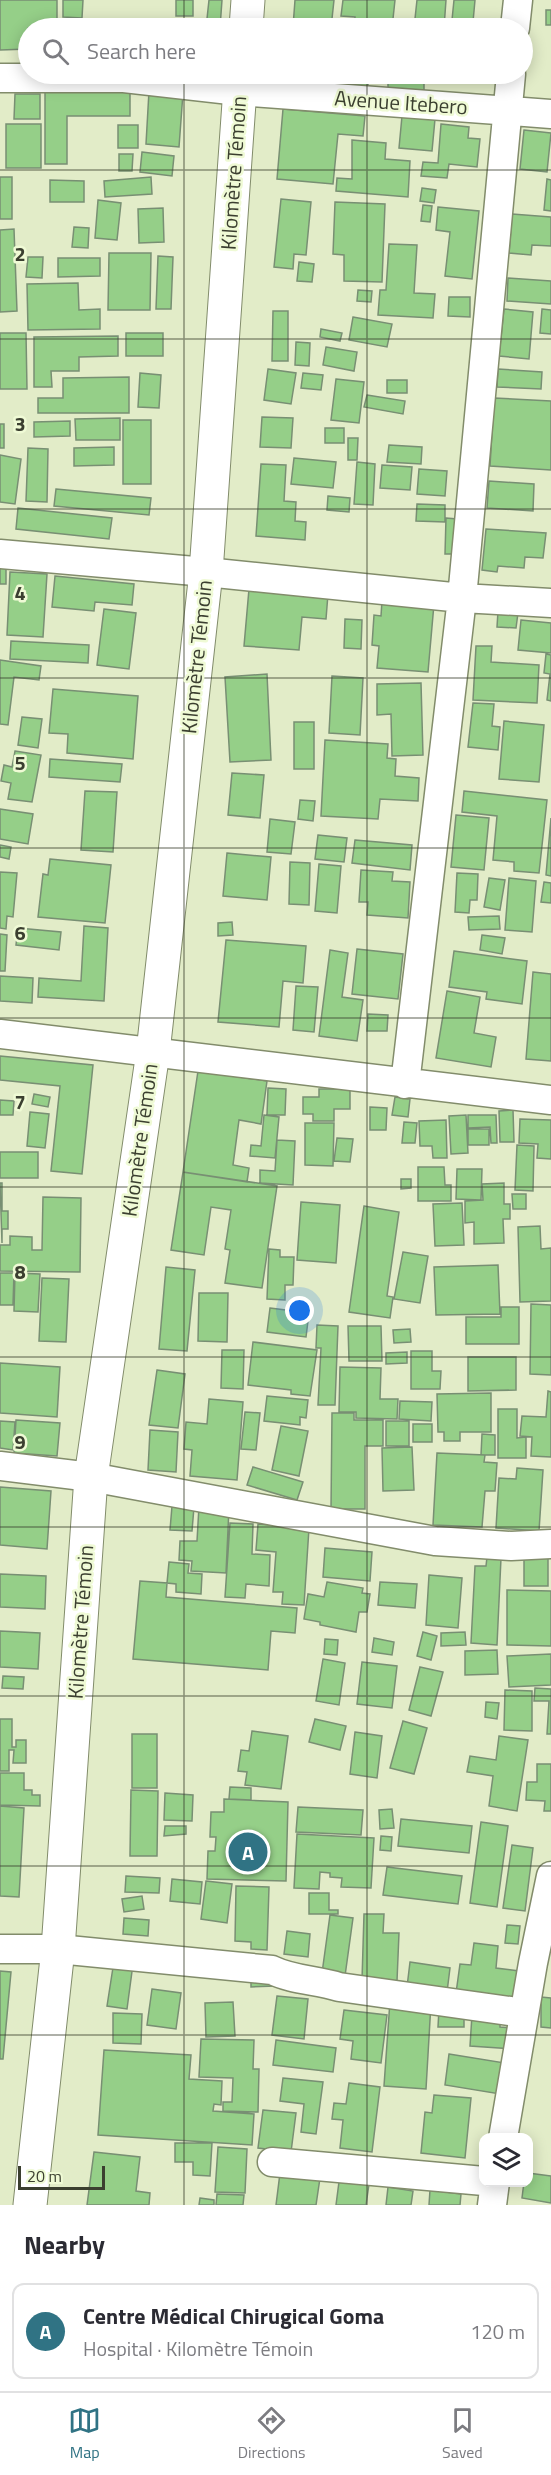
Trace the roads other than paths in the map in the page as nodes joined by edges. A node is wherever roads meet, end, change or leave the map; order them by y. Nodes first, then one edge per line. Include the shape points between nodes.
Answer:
1 (248, 0) edge
2 (518, 0) edge
3 (247, 18) edge
4 (516, 18) edge
5 (0, 78) edge
6 (18, 78) edge
7 (240, 84) edge
8 (258, 84) edge
9 (511, 84) edge
10 (508, 111) junction
11 (551, 114) edge
12 (0, 554) edge
13 (206, 572) junction
14 (462, 598) junction
15 (551, 603) edge
16 (0, 1034) edge
17 (153, 1052) junction
18 (405, 1084) junction
19 (551, 1100) edge
20 (0, 1466) edge
21 (91, 1477) junction
22 (551, 1545) edge
23 (551, 1876) edge
24 (0, 1949) edge
25 (58, 1949) junction
26 (524, 2013) junction
27 (504, 2133) edge
28 (272, 2162) dead end
29 (479, 2181) edge
30 (494, 2187) edge
31 (30, 2205) edge
32 (492, 2205) edge

1 - 3 main road
2 - 4 street
5 - 6 street, Avenue Itebero
7 - 13 main road, Kilomètre Témoin
8 - 10 street, Avenue Itebero
9 - 10 street
10 - 11 street, Avenue Itebero
10 - 14 street
12 - 13 street
13 - 14 street
13 - 17 main road, Kilomètre Témoin
14 - 15 street
14 - 18 street
16 - 17 street
17 - 18 street
17 - 21 main road, Kilomètre Témoin
18 - 19 street
20 - 21 street
21 - 22 street via 435,1540
21 - 25 main road, Kilomètre Témoin
23 - 26 street
24 - 25 street
25 - 26 street via 272,1970 283,1976 339,1987
25 - 31 main road, Kilomètre Témoin
26 - 27 street
28 - 29 street
30 - 32 street

